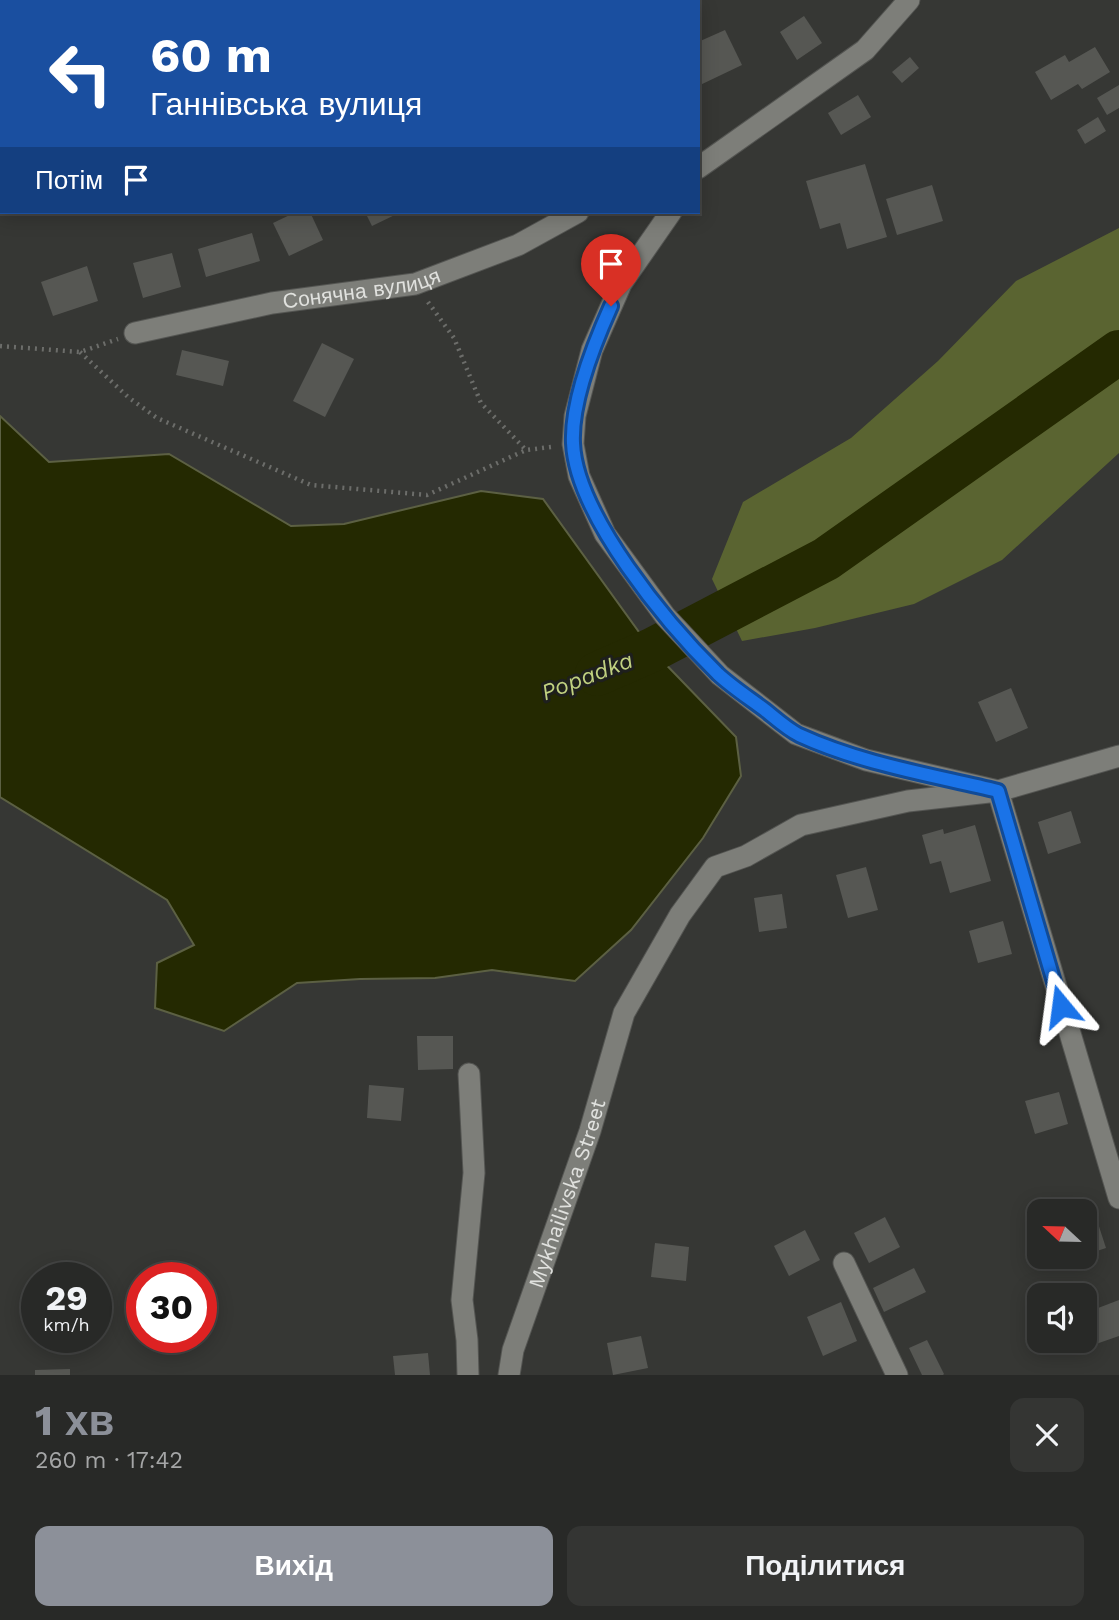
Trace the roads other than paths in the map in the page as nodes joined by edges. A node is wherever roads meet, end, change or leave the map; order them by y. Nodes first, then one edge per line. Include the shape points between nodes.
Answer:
1 (909, 0) edge
2 (700, 168) edge
3 (574, 214) edge
4 (670, 214) edge
5 (135, 334) road end
6 (1119, 756) edge
7 (998, 791) junction
8 (469, 1074) dead end
9 (1119, 1198) edge
10 (844, 1263) dead end
11 (468, 1375) edge
12 (509, 1375) edge
13 (897, 1375) edge

1 - 2 street via 865,50
3 - 5 street, Сонячна вулиця via 517,245 415,284 272,303
4 - 7 street via 621,284 592,350 575,416 573,444 579,476 605,534 665,616 720,675 796,734 866,760
6 - 7 street, Mykhailivska Street
7 - 9 street
7 - 12 street, Mykhailivska Street via 908,801 801,825 746,856 715,867 680,915 624,1013 590,1131 513,1350
8 - 11 street via 474,1173 462,1300
10 - 13 street

